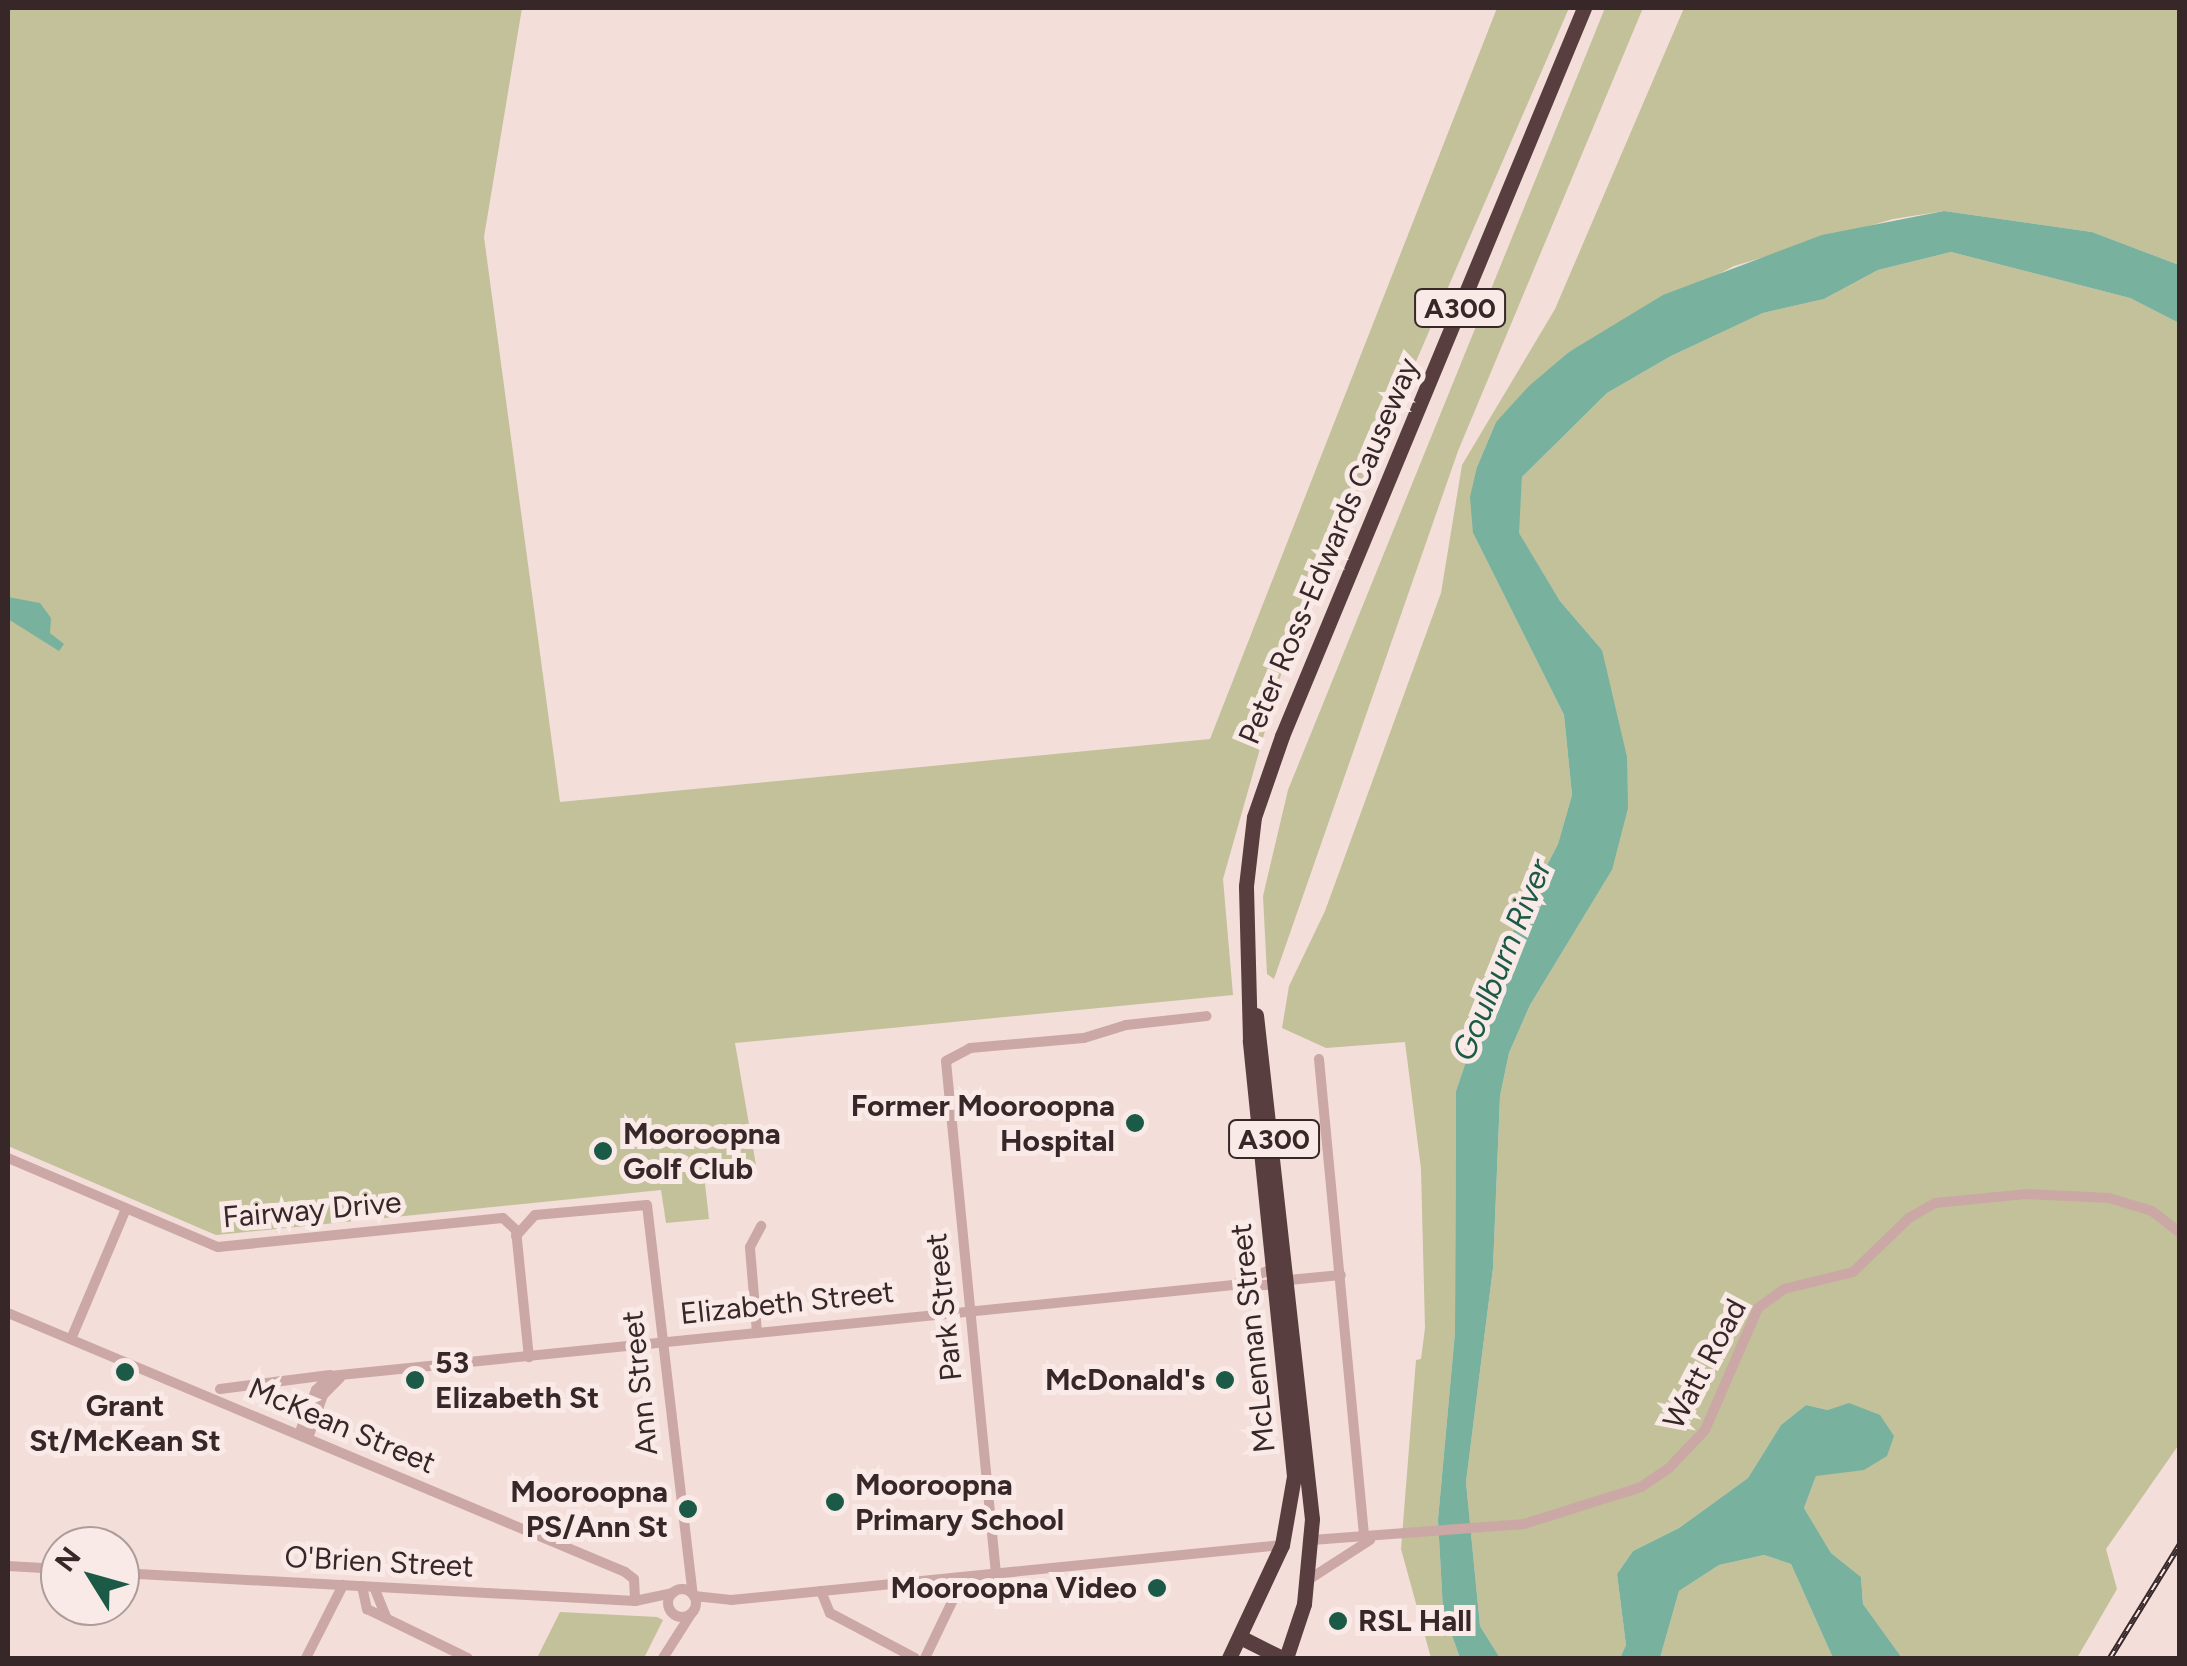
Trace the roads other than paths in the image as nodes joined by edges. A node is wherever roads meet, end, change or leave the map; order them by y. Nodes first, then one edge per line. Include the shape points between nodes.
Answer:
1 (1583, 11) edge
2 (1248, 961) joint
3 (1252, 999) junction
4 (1207, 1016) dead end
5 (1319, 1059) dead end
6 (8, 1158) edge
7 (126, 1209) junction
8 (761, 1226) dead end
9 (516, 1232) junction
10 (2180, 1234) edge
11 (1273, 1263) junction
12 (1340, 1275) junction
13 (1282, 1282) junction
14 (1233, 1285) junction
15 (8, 1312) edge
16 (970, 1312) junction
17 (757, 1332) junction
18 (71, 1339) junction
19 (662, 1344) junction
20 (529, 1357) junction
21 (346, 1376) junction
22 (220, 1388) dead end
23 (303, 1436) junction
24 (1364, 1536) junction
25 (1380, 1536) junction
26 (1312, 1540) junction
27 (1282, 1545) junction
28 (684, 1555) junction
29 (8, 1566) edge
30 (40, 1568) edge
31 (140, 1573) edge
32 (996, 1574) junction
33 (964, 1577) junction
34 (1308, 1580) junction
35 (342, 1585) junction
36 (368, 1586) junction
37 (821, 1591) junction
38 (674, 1592) junction
39 (693, 1595) junction
40 (731, 1600) junction
41 (634, 1602) junction
42 (672, 1613) junction
43 (691, 1613) junction
44 (1240, 1637) junction
45 (666, 1653) edge
46 (306, 1658) edge
47 (468, 1658) edge
48 (915, 1658) edge
49 (925, 1658) edge
50 (1229, 1658) edge
51 (1284, 1658) edge

1 - 2 highway, Peter Ross-Edwards Causeway / A300 via 1282,736 1254,817
2 - 3 highway, McLennan Street / A300
3 - 11 highway, McLennan Street / A300 via 1250,1040
3 - 13 highway, McLennan Street / A300 via 1262,1036
4 - 16 street, Park Street via 951,1054 944,1069
5 - 12 street
6 - 7 street, Fairway Drive
7 - 9 street, Fairway Drive via 220,1247 501,1218
7 - 18 street
8 - 17 street via 750,1247
9 - 19 street, Ann Street via 535,1215 647,1205
9 - 20 street
10 - 25 street, Watt Road via 2152,1211 2109,1198 2026,1194 1935,1203 1909,1218 1852,1272 1784,1290 1758,1308 1714,1416 1669,1468 1609,1500 1524,1524
11 - 13 highway, McLennan Street / A300
11 - 14 street, Elizabeth Street via 1266,1276
12 - 13 street, Elizabeth Street
12 - 24 street
13 - 14 street, Elizabeth Street
13 - 26 highway, McLennan Street / A300
13 - 27 highway, McLennan Street / A300 via 1294,1476
14 - 16 street, Elizabeth Street
15 - 18 street, McKean Street
16 - 17 street, Elizabeth Street
16 - 32 street, Park Street
17 - 19 street, Elizabeth Street
18 - 23 street, McKean Street
19 - 20 street, Elizabeth Street
19 - 28 street, Ann Street
20 - 21 street, Elizabeth Street
21 - 22 street, Elizabeth Street
21 - 23 street via 321,1382
23 - 41 street, McKean Street via 625,1572 634,1580
24 - 25 street, Watt Road
24 - 26 street, Watt Road
25 - 34 street
26 - 27 highway
26 - 34 highway, McLennan Street / A300
27 - 32 street
27 - 44 highway, McLennan Street / A300
28 - 38 street, Ann Street
28 - 39 street, Ann Street
29 - 30 street
31 - 35 street, O'Brien Street
32 - 33 street
33 - 37 street
33 - 49 street
34 - 51 highway, McLennan Street / A300
35 - 36 street, O'Brien Street
35 - 46 street
36 - 41 street, O'Brien Street
36 - 47 street via 387,1617
37 - 40 street
37 - 48 street via 830,1613
38 - 39 street, O'Brien Street
38 - 41 street, O'Brien Street
38 - 42 street, Ann Street
39 - 40 street
39 - 43 street, Ann Street
40 - 43 street
41 - 42 street, O'Brien Street
42 - 43 street, O'Brien Street
42 - 45 street
43 - 45 street
44 - 50 highway, McLennan Street / A300
44 - 51 highway

